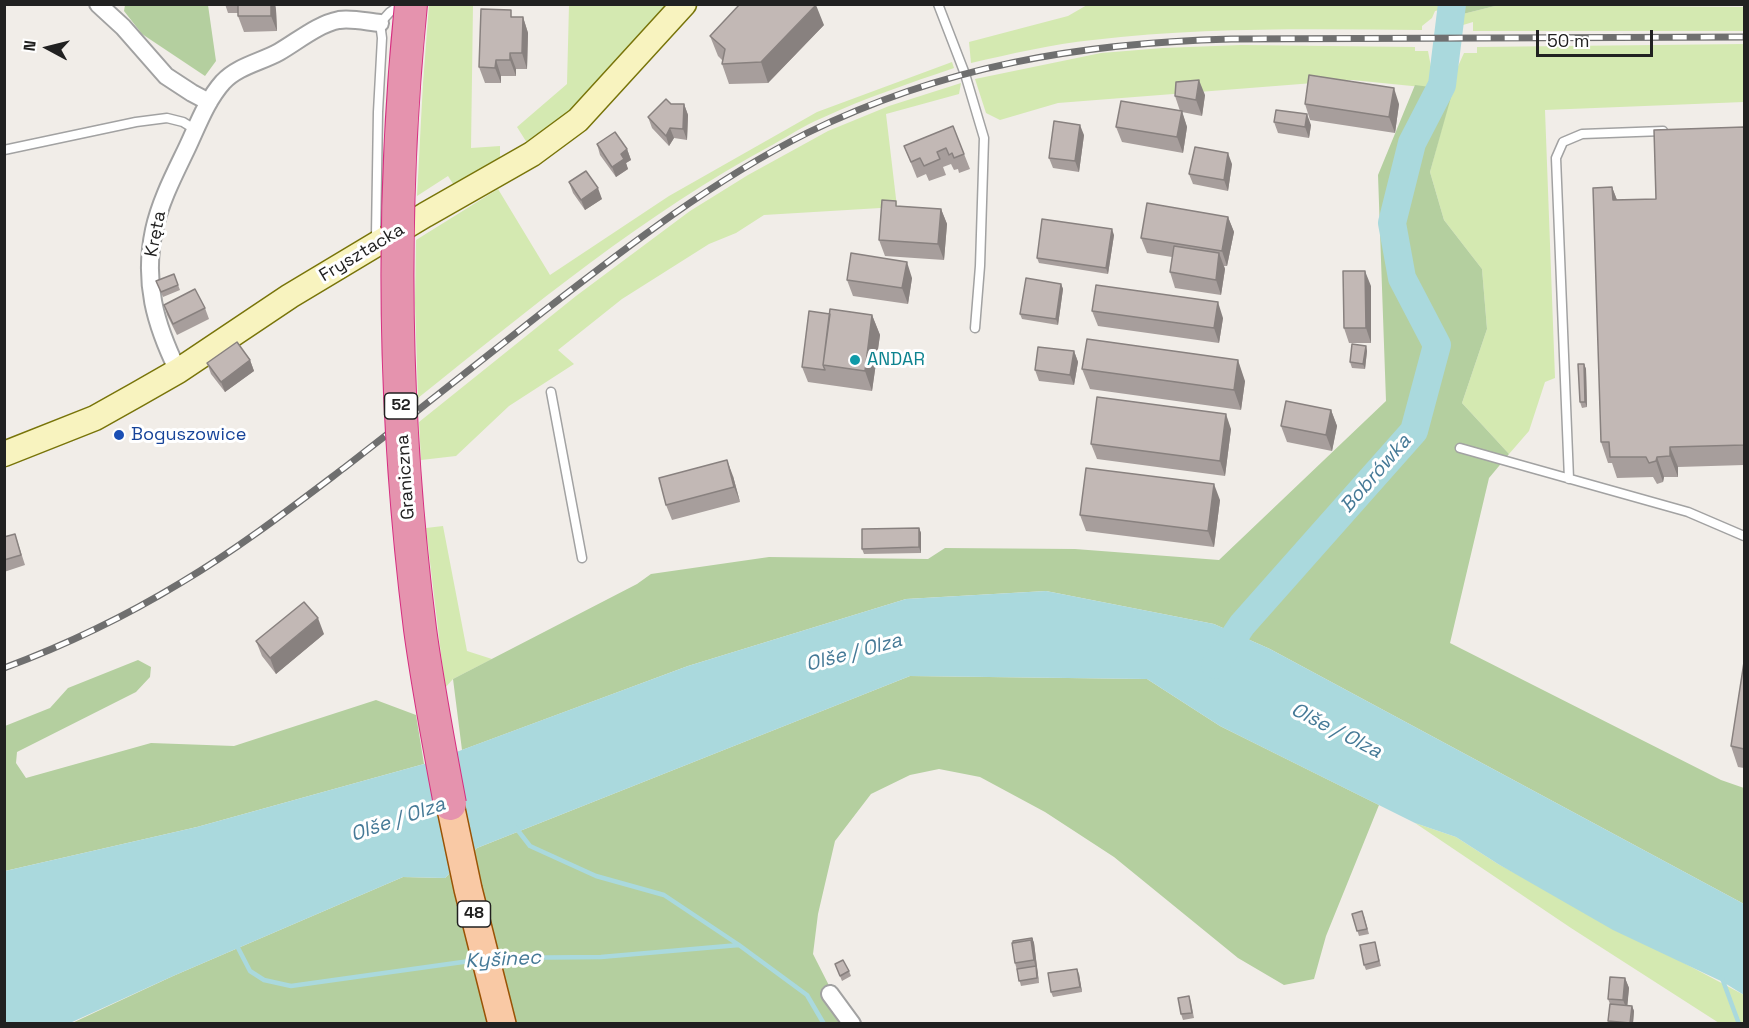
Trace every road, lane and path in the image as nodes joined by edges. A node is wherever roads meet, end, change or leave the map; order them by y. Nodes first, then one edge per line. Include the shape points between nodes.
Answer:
1 (98, 4) edge
2 (402, 4) edge
3 (411, 4) edge
4 (684, 4) edge
5 (938, 4) edge
6 (380, 23) junction
7 (209, 102) junction
8 (196, 130) junction
9 (1675, 130) edge
10 (4, 150) edge
11 (379, 243) junction
12 (975, 328) dead end
13 (178, 371) junction
14 (551, 392) dead end
15 (1460, 448) dead end
16 (4, 454) edge
17 (1569, 479) junction
18 (1744, 536) edge
19 (582, 558) dead end
20 (450, 804) joint
21 (830, 994) dead end
22 (502, 1023) edge
23 (852, 1023) edge

1 - 7 street via 166,76
2 - 6 lane
3 - 20 highway, Graniczna / 52, bridge via 399,198 401,403 420,629
4 - 11 street, Frysztacka via 578,120 532,154
5 - 12 lane via 984,138
6 - 7 street, Kręta via 342,19 326,24 277,54 236,71
6 - 11 lane via 376,235
7 - 8 street, Kręta
8 - 10 lane via 167,118
8 - 13 street, Kręta via 165,194 154,230 150,264 151,298 160,331
9 - 17 lane via 1582,134 1563,142 1556,158
11 - 13 street, Frysztacka via 290,296
13 - 16 street, Frysztacka via 95,418
14 - 19 lane
15 - 17 lane
17 - 18 lane via 1688,512
20 - 22 main road, 48
21 - 23 street

